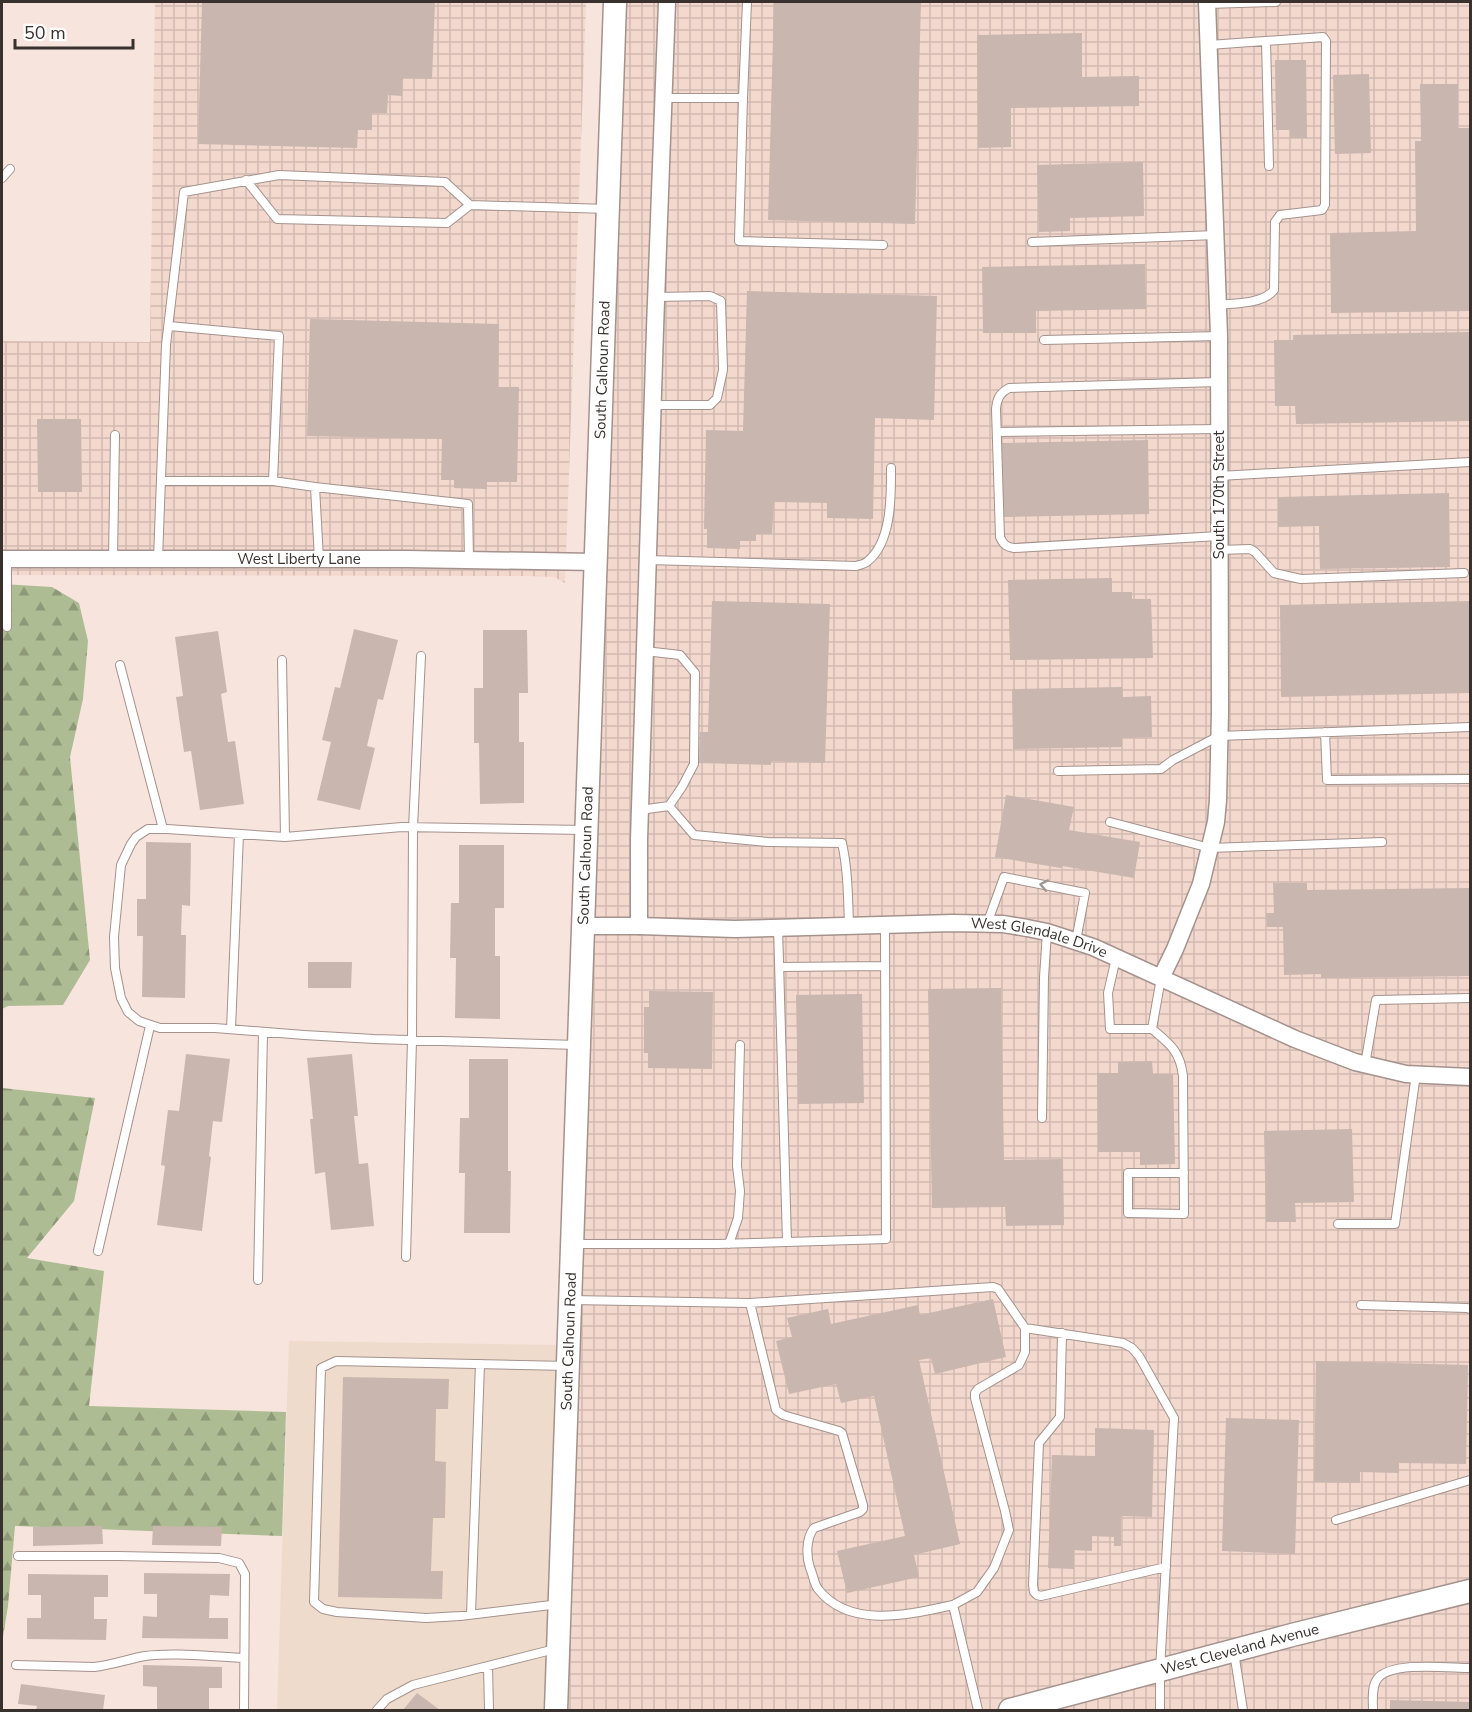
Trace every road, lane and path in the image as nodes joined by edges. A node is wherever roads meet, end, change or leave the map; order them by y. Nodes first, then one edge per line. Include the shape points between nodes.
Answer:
1 (615, 2) edge
2 (667, 2) edge
3 (747, 2) edge
4 (1276, 2) edge
5 (1207, 3) edge
6 (1266, 41) junction
7 (1209, 45) junction
8 (664, 98) junction
9 (743, 98) junction
10 (1269, 166) dead end
11 (10, 169) dead end
12 (2, 178) edge
13 (246, 180) junction
14 (470, 204) junction
15 (608, 209) junction
16 (1216, 235) junction
17 (1032, 242) dead end
18 (883, 245) dead end
19 (656, 297) junction
20 (1218, 304) junction
21 (169, 326) junction
22 (1219, 336) junction
23 (1044, 340) dead end
24 (1219, 382) junction
25 (652, 405) junction
26 (1219, 429) junction
27 (997, 432) junction
28 (115, 435) dead end
29 (1470, 462) edge
30 (891, 468) dead end
31 (1219, 476) junction
32 (161, 481) junction
33 (273, 481) junction
34 (315, 487) junction
35 (1219, 543) junction
36 (4, 559) edge
37 (113, 559) junction
38 (158, 559) junction
39 (319, 559) junction
40 (469, 560) junction
41 (648, 560) junction
42 (596, 562) junction
43 (1464, 573) dead end
44 (7, 627) dead end
45 (645, 651) junction
46 (421, 656) dead end
47 (282, 660) dead end
48 (120, 665) dead end
49 (1470, 728) edge
50 (1325, 732) junction
51 (1219, 736) junction
52 (1058, 771) dead end
53 (1470, 779) edge
54 (669, 806) junction
55 (640, 810) junction
56 (1110, 822) dead end
57 (413, 828) junction
58 (163, 829) junction
59 (586, 830) junction
60 (239, 834) junction
61 (285, 837) junction
62 (1382, 842) dead end
63 (1210, 848) junction
64 (987, 924) junction
65 (849, 925) junction
66 (885, 925) junction
67 (583, 926) junction
68 (639, 926) junction
69 (778, 927) junction
70 (1047, 932) junction
71 (1076, 941) junction
72 (1116, 958) junction
73 (885, 966) junction
74 (780, 967) junction
75 (1161, 978) junction
76 (1470, 998) edge
77 (150, 1026) junction
78 (231, 1029) junction
79 (1152, 1029) junction
80 (263, 1032) junction
81 (412, 1040) junction
82 (579, 1046) junction
83 (740, 1046) dead end
84 (1365, 1065) junction
85 (1416, 1074) junction
86 (1470, 1077) edge
87 (1042, 1118) dead end
88 (1184, 1173) junction
89 (1338, 1224) dead end
90 (787, 1242) junction
91 (572, 1244) junction
92 (729, 1244) junction
93 (98, 1251) dead end
94 (406, 1257) dead end
95 (258, 1280) dead end
96 (570, 1299) junction
97 (750, 1303) junction
98 (1360, 1305) dead end
99 (1470, 1309) edge
100 (1025, 1328) junction
101 (1062, 1333) junction
102 (480, 1364) junction
103 (568, 1366) junction
104 (1470, 1479) edge
105 (1336, 1520) dead end
106 (18, 1556) dead end
107 (1166, 1567) junction
108 (1470, 1591) edge
109 (560, 1604) junction
110 (953, 1605) junction
111 (471, 1614) junction
112 (558, 1648) junction
113 (1233, 1650) junction
114 (244, 1658) junction
115 (16, 1665) dead end
116 (488, 1666) junction
117 (1470, 1668) edge
118 (1161, 1670) junction
119 (244, 1710) edge
120 (377, 1710) edge
121 (489, 1710) edge
122 (556, 1710) edge
123 (978, 1710) edge
124 (1010, 1710) edge
125 (1160, 1710) edge
126 (1243, 1710) edge
127 (1373, 1710) edge

1 - 15 street, South Calhoun Road
2 - 8 street
3 - 9 lane
4 - 5 lane
5 - 7 street, South 170th Street
6 - 7 lane
6 - 10 lane
6 - 20 lane via 1323,37 1326,41 1325,205 1322,210 1277,218 1272,293 1248,301
7 - 16 street, South 170th Street
8 - 9 lane
8 - 19 street
9 - 18 lane via 739,241
11 - 12 lane
13 - 14 lane via 279,175 445,182
13 - 14 lane via 277,219 447,223
13 - 21 lane via 184,192
14 - 15 lane
15 - 42 street, South Calhoun Road
16 - 17 lane
16 - 20 street, South 170th Street
19 - 25 street
19 - 25 lane via 710,296 721,301 723,370 717,398 710,405
20 - 22 street, South 170th Street
21 - 32 lane
21 - 33 lane via 279,336
22 - 23 lane
22 - 24 street, South 170th Street
24 - 26 street, South 170th Street
24 - 27 lane via 1009,388 997,400
25 - 41 street
26 - 27 lane
26 - 31 street, South 170th Street
27 - 35 lane via 1000,537 1008,547
28 - 37 lane
29 - 31 lane
30 - 41 lane via 891,508 883,538 867,563 856,566
31 - 35 street, South 170th Street
32 - 33 lane
32 - 38 lane
33 - 34 lane
34 - 39 lane
34 - 40 lane via 468,504
35 - 43 lane via 1250,549 1274,573 1300,579
35 - 51 street, South 170th Street
36 - 37 street, West Liberty Lane
36 - 44 lane
37 - 38 street, West Liberty Lane
38 - 39 street, West Liberty Lane
39 - 40 street, West Liberty Lane
40 - 42 street, West Liberty Lane
41 - 45 street
42 - 59 street, South Calhoun Road
45 - 54 lane via 680,655 694,673 694,764
45 - 55 street
46 - 57 lane
47 - 61 lane
48 - 58 lane
49 - 50 lane
50 - 51 lane
50 - 53 lane via 1327,780
51 - 52 lane via 1161,769
51 - 63 street, South 170th Street via 1218,800
54 - 55 lane
54 - 65 lane via 694,835 842,843
55 - 68 street
56 - 63 lane
57 - 59 lane
57 - 61 lane
57 - 81 lane
58 - 60 lane
58 - 77 lane via 148,829 136,837 121,865 114,937 121,998 128,1012
59 - 67 street, South Calhoun Road
60 - 61 lane
60 - 78 lane
62 - 63 lane
63 - 75 street, South 170th Street via 1202,884
64 - 66 street, West Glendale Drive
64 - 70 street, West Glendale Drive
71 -> 64 lane via 1085,893 1004,877
65 - 66 street, West Glendale Drive
65 - 69 street, West Glendale Drive
66 - 73 lane
67 - 68 street, West Glendale Drive
67 - 82 street, South Calhoun Road
68 - 69 street, West Glendale Drive
69 - 74 lane
70 - 71 street, West Glendale Drive
70 - 87 lane
71 - 72 street, West Glendale Drive
72 - 75 street, West Glendale Drive
72 - 79 lane via 1108,993 1110,1029
73 - 74 lane
73 - 90 lane via 886,1239
74 - 90 lane
75 - 79 lane
75 - 84 street, West Glendale Drive via 1295,1039
76 - 84 lane via 1376,1000
77 - 78 lane
77 - 93 lane
78 - 80 lane
79 - 88 lane via 1173,1047 1181,1063
80 - 81 lane
80 - 95 lane
81 - 82 lane
81 - 94 lane
82 - 91 street, South Calhoun Road
83 - 92 lane via 740,1191 738,1218
84 - 85 street, West Glendale Drive
85 - 86 street, West Glendale Drive
85 - 89 lane via 1395,1224
88 - 88 lane via 1184,1214 1128,1213 1128,1173
90 - 92 lane
91 - 92 lane
91 - 96 street, South Calhoun Road
96 - 97 lane
96 - 103 street, South Calhoun Road
97 - 100 lane via 993,1287
97 - 110 lane via 777,1410 842,1433 863,1505 860,1512 814,1528 810,1533 809,1563 817,1588 837,1607 865,1615 907,1614
98 - 99 lane
100 - 101 lane
100 - 110 lane via 1026,1352 1019,1365 975,1394 1009,1530 994,1568 977,1592
101 - 107 lane via 1123,1343 1132,1348 1174,1418
101 - 107 lane via 1060,1417 1039,1443 1034,1592 1041,1596
102 - 103 lane
102 - 111 lane
102 - 111 lane via 336,1361 321,1368 314,1602 337,1612 426,1618
103 - 109 street, South Calhoun Road
104 - 105 lane
106 - 114 lane via 219,1558 239,1563 245,1574
107 - 118 lane
108 - 113 street, West Cleveland Avenue
109 - 111 lane
109 - 112 street, South Calhoun Road
110 - 123 lane
112 - 116 lane
112 - 122 street, South Calhoun Road
113 - 118 street, West Cleveland Avenue
113 - 126 lane
114 - 115 lane via 165,1655 94,1667
114 - 119 lane
116 - 120 lane via 413,1684 387,1699
116 - 121 lane
117 - 127 lane via 1401,1667 1390,1671 1378,1678
118 - 124 street, West Cleveland Avenue
118 - 125 lane

